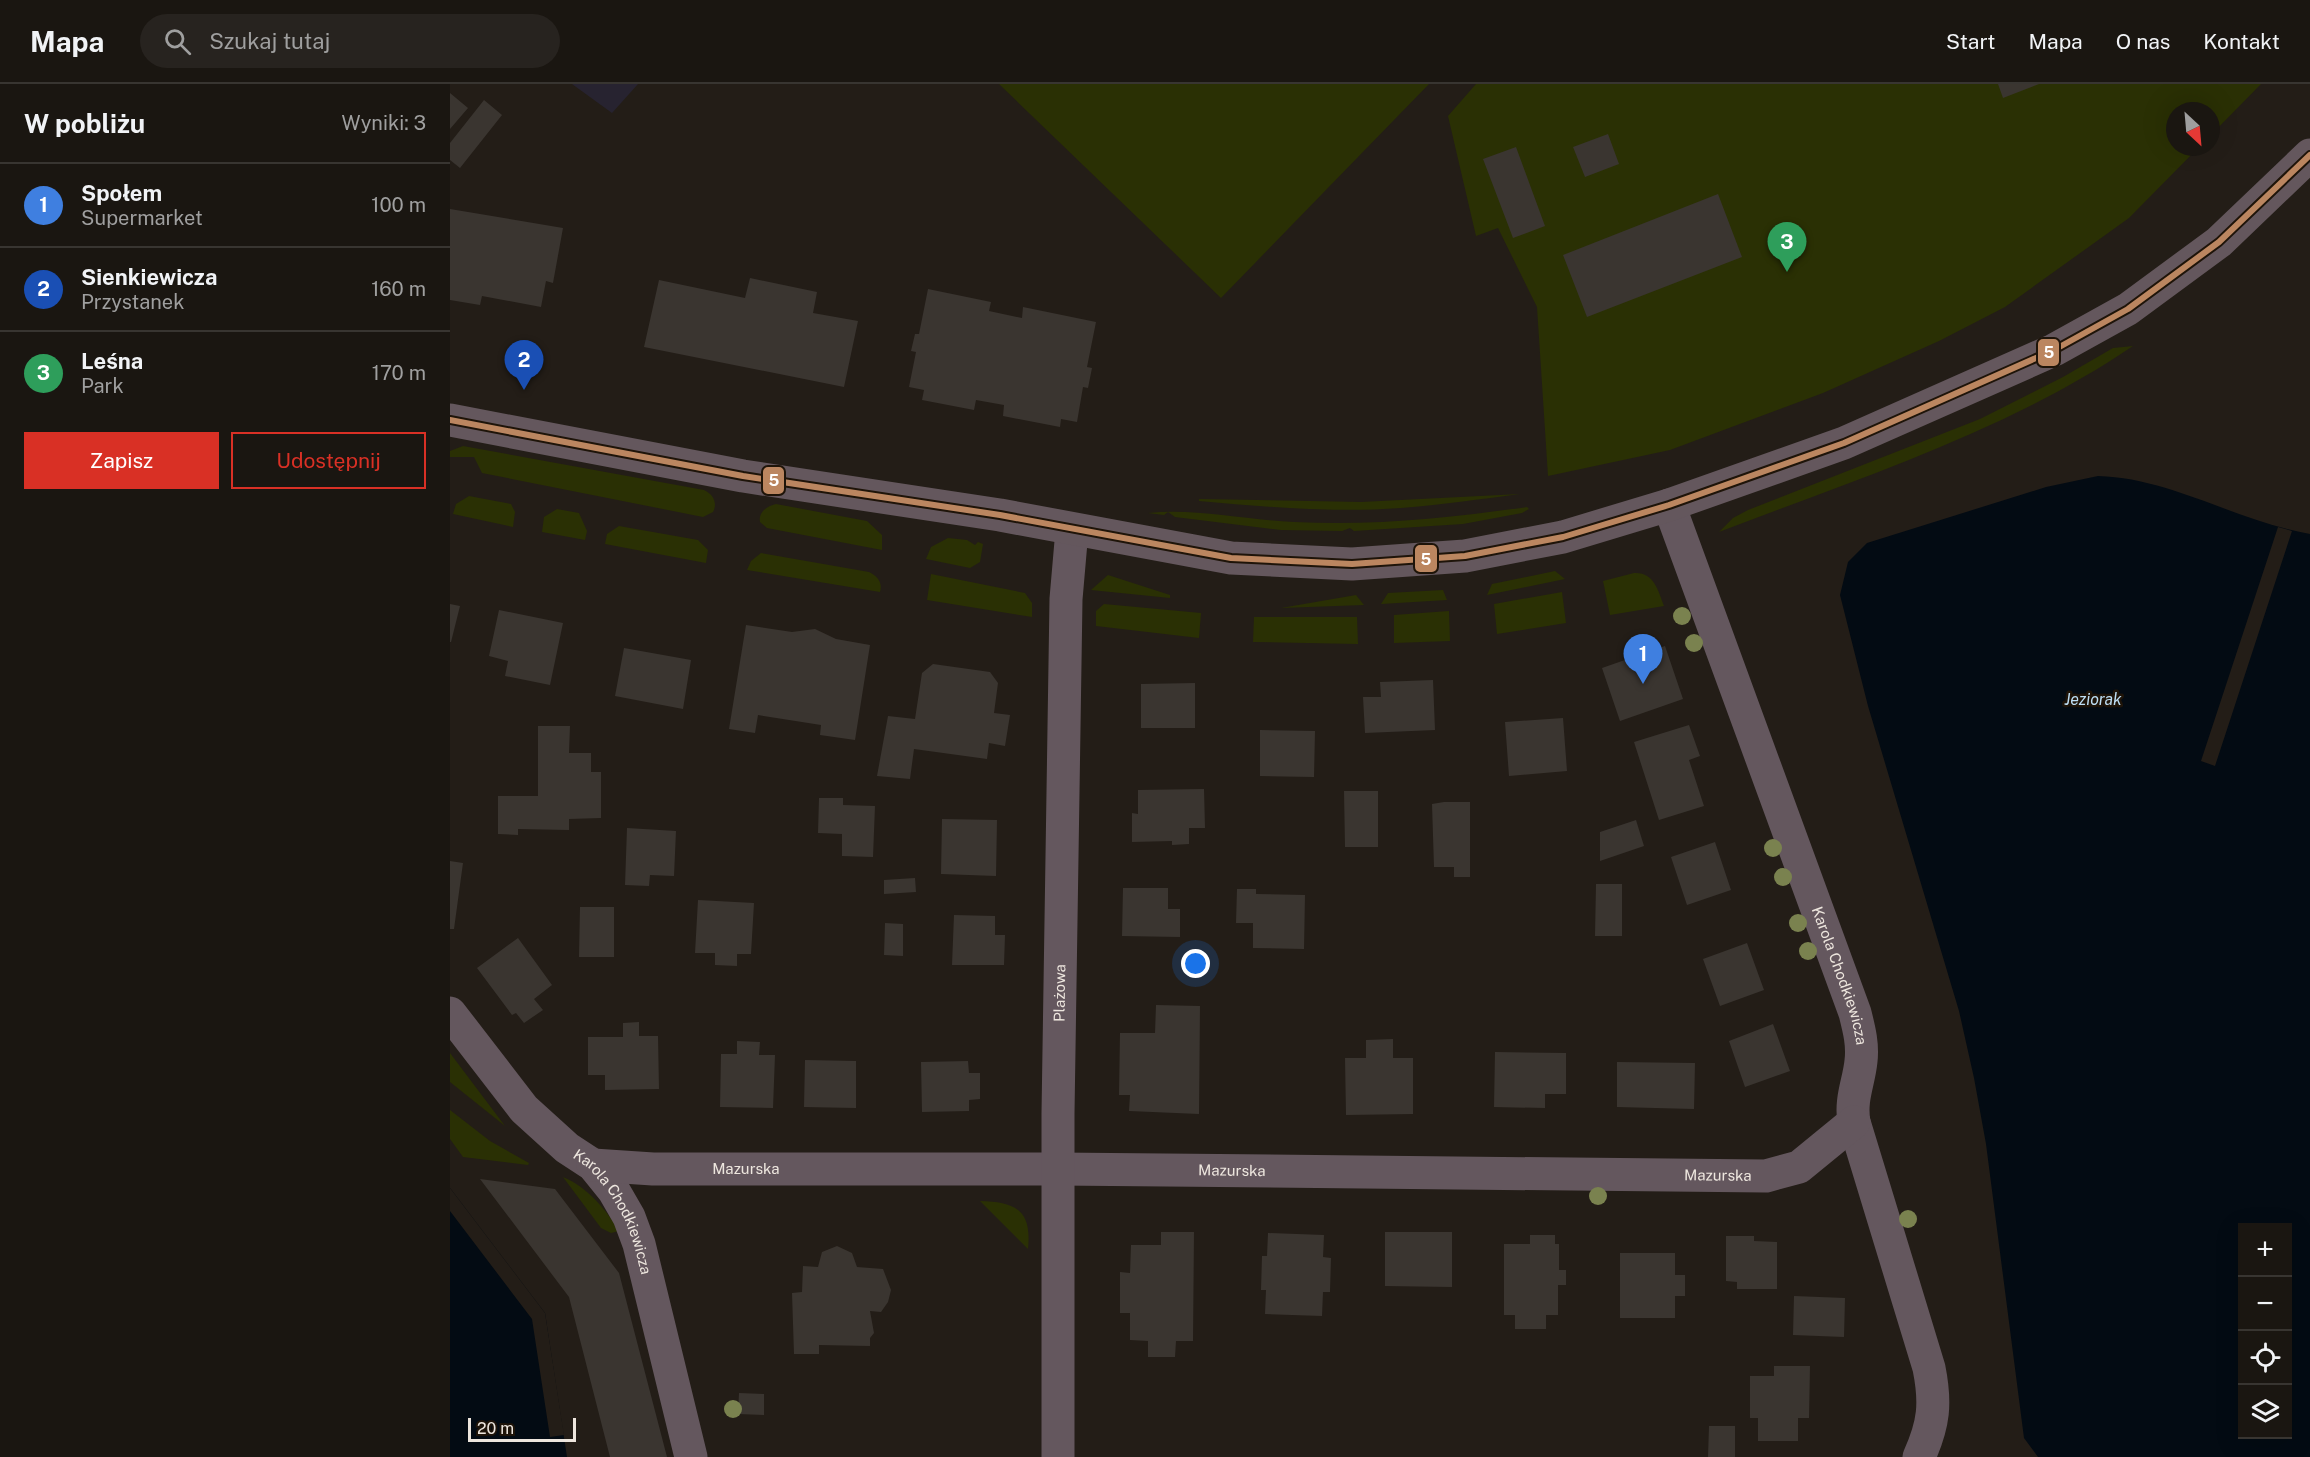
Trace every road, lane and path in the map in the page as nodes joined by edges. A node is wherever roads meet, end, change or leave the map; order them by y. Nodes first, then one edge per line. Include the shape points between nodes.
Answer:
1 (2310, 155) edge
2 (450, 420) edge
3 (1669, 505) junction
4 (1072, 530) junction
5 (450, 1013) edge
6 (1854, 1122) junction
7 (593, 1165) junction
8 (1058, 1169) junction
9 (691, 1457) edge
10 (1058, 1457) edge
11 (1919, 1457) edge

1 - 3 main road via 2219,242 2128,309 2054,350 1844,443
2 - 4 main road via 743,476 1000,515
3 - 4 main road via 1605,526 1515,548 1416,561 1352,564 1231,558
3 - 6 street, Karola Chodkiewicza via 1855,1013 1861,1061 1851,1109
4 - 8 street, Plażowa via 1066,598
5 - 7 street, Karola Chodkiewicza via 524,1109 550,1134
6 - 8 street, Mazurska via 1799,1167 1766,1176
6 - 11 street, Karola Chodkiewicza via 1929,1368 1935,1400 1929,1437
7 - 8 street, Mazurska via 653,1169
7 - 9 street, Karola Chodkiewicza via 614,1191 639,1244
8 - 10 street, Plażowa

